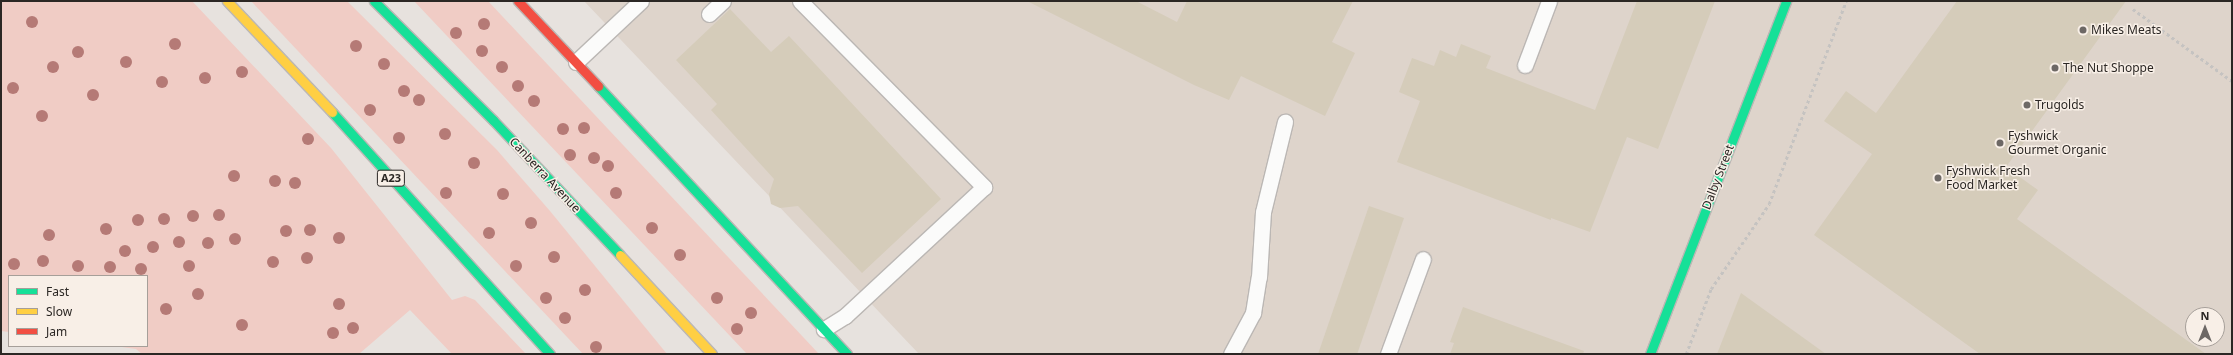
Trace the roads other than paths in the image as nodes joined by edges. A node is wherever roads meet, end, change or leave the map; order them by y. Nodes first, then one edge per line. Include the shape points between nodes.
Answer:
1 (227, 1) edge
2 (374, 1) edge
3 (386, 1) edge
4 (518, 1) edge
5 (641, 1) edge
6 (723, 1) edge
7 (800, 1) edge
8 (1549, 1) edge
9 (1786, 1) edge
10 (709, 14) dead end
11 (576, 62) junction
12 (1525, 65) dead end
13 (493, 120) junction
14 (1285, 122) dead end
15 (1423, 259) dead end
16 (824, 330) junction
17 (550, 354) edge
18 (712, 354) edge
19 (847, 354) edge
20 (1231, 354) edge
21 (1388, 354) edge
22 (1650, 354) edge

1 - 17 main road, A23 via 283,58
2 - 13 main road, Canberra Avenue
3 - 13 main road
4 - 11 main road
5 - 11 lane
6 - 10 lane
7 - 16 lane via 984,187 845,316
8 - 12 lane
9 - 22 main road, Dalby Street
11 - 16 main road
13 - 18 main road, Canberra Avenue
14 - 20 lane via 1263,212 1259,277 1253,313
15 - 21 lane
16 - 19 main road

